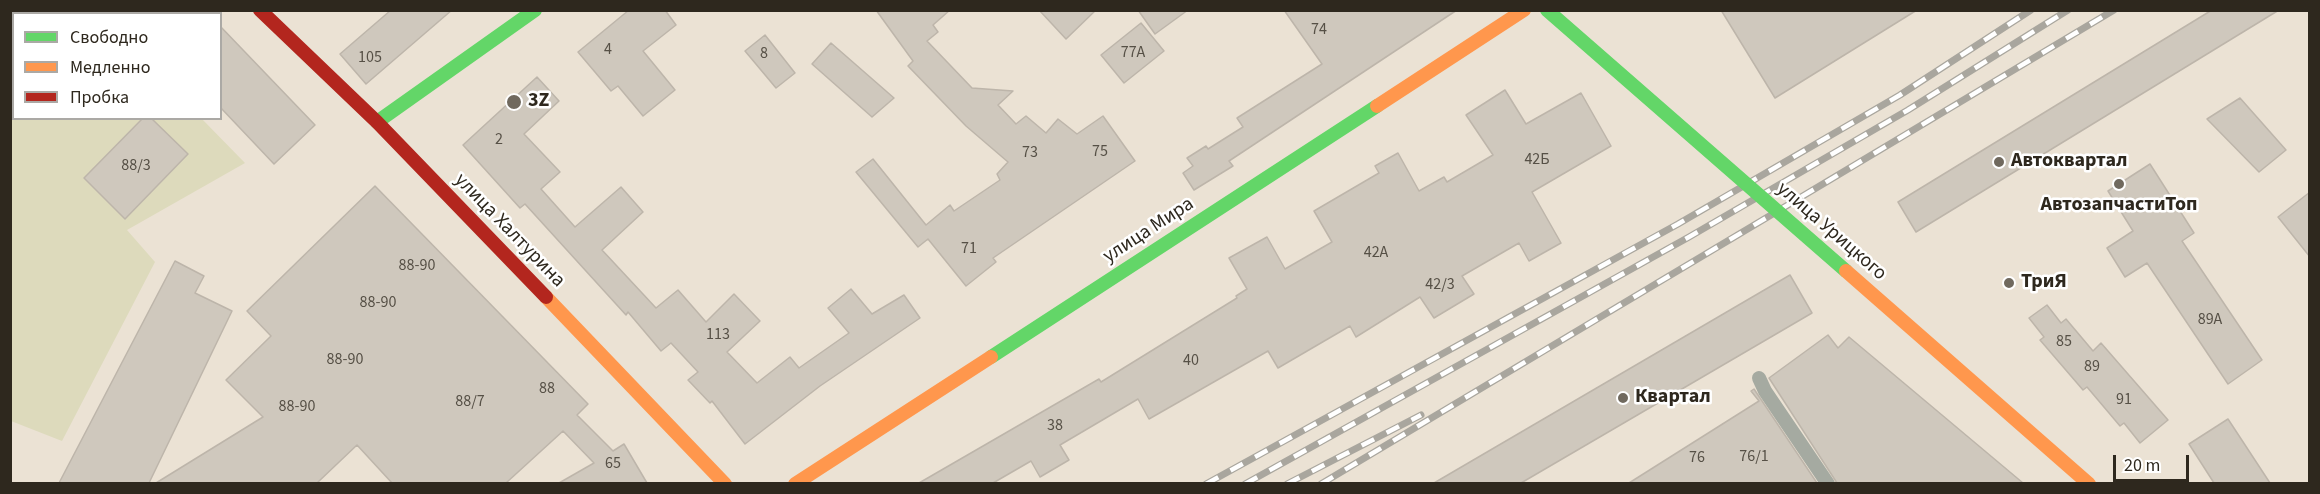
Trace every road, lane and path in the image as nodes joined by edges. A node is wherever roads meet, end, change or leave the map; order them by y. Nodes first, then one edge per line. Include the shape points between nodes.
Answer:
1 (260, 10) edge
2 (535, 10) edge
3 (1496, 10) edge
4 (1524, 10) edge
5 (1547, 10) edge
6 (1508, 21) junction
7 (377, 122) junction
8 (1759, 378) dead end
9 (725, 483) edge
10 (795, 483) edge
11 (1828, 483) edge
12 (2089, 483) edge

1 - 7 main road, улица Халтурина
2 - 7 main road
3 - 6 main road
4 - 6 main road, улица Мира
5 - 12 main road, улица Урицкого, bridge
6 - 10 main road, улица Мира
7 - 9 main road, улица Халтурина
8 - 11 lane

